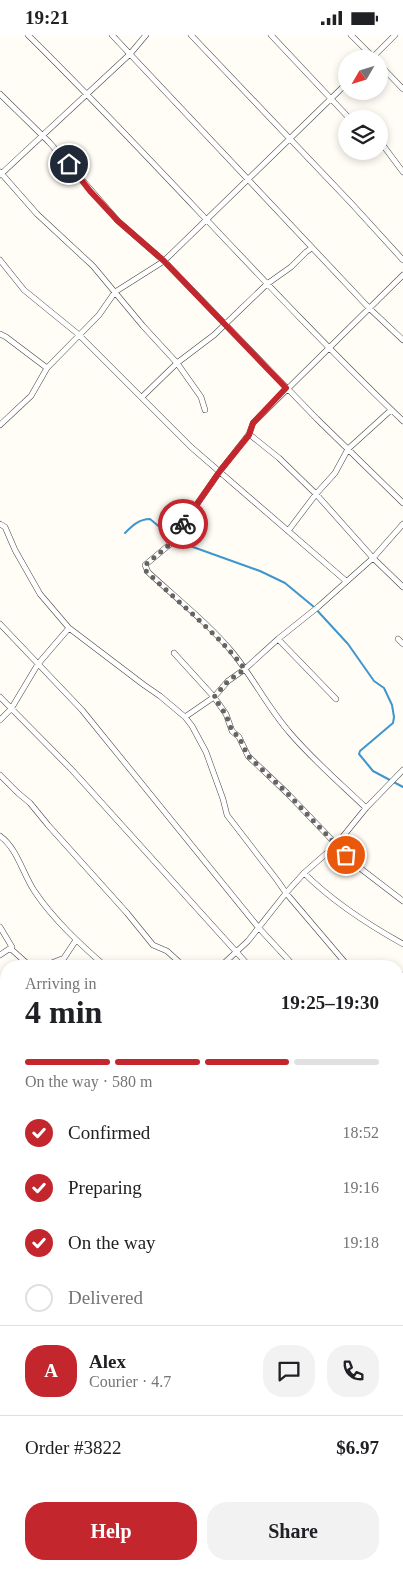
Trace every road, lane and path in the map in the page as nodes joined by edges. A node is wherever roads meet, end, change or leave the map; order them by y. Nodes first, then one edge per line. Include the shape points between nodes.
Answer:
1 (28, 35) edge
2 (112, 35) edge
3 (146, 35) edge
4 (191, 35) edge
5 (271, 35) edge
6 (351, 35) edge
7 (395, 35) edge
8 (365, 50) edge
9 (381, 50) edge
10 (130, 54) junction
11 (388, 73) edge
12 (403, 89) edge
13 (338, 92) edge
14 (87, 93) junction
15 (0, 94) edge
16 (331, 99) junction
17 (341, 110) edge
18 (42, 136) junction
19 (291, 139) junction
20 (388, 152) edge
21 (403, 172) edge
22 (1, 173) edge
23 (248, 180) junction
24 (207, 221) junction
25 (312, 248) junction
26 (0, 260) edge
27 (403, 260) edge
28 (164, 261) junction
29 (403, 275) edge
30 (267, 284) junction
31 (115, 291) junction
32 (369, 308) junction
33 (225, 324) junction
34 (0, 334) edge
35 (78, 335) junction
36 (403, 340) edge
37 (328, 349) junction
38 (178, 363) junction
39 (47, 368) junction
40 (286, 388) junction
41 (142, 397) junction
42 (205, 410) dead end
43 (391, 410) junction
44 (403, 421) edge
45 (0, 425) edge
46 (249, 435) junction
47 (348, 449) junction
48 (220, 471) junction
49 (316, 494) junction
50 (403, 503) edge
51 (0, 524) edge
52 (403, 524) edge
53 (288, 531) junction
54 (373, 558) junction
55 (346, 581) junction
56 (403, 587) edge
57 (0, 623) edge
58 (69, 628) junction
59 (278, 639) junction
60 (398, 639) dead end
61 (403, 644) edge
62 (174, 653) dead end
63 (38, 664) junction
64 (245, 669) junction
65 (0, 697) edge
66 (214, 697) junction
67 (336, 699) dead end
68 (11, 709) junction
69 (185, 717) junction
70 (0, 720) edge
71 (403, 769) edge
72 (0, 775) edge
73 (366, 809) junction
74 (0, 836) edge
75 (336, 845) junction
76 (304, 873) junction
77 (286, 893) junction
78 (403, 901) edge
79 (0, 927) edge
80 (258, 927) junction
81 (76, 939) junction
82 (403, 943) edge
83 (12, 947) junction
84 (236, 951) junction
85 (0, 955) edge
86 (23, 960) edge
87 (61, 960) edge
88 (98, 960) edge
89 (177, 960) edge
90 (227, 960) edge
91 (244, 960) edge
92 (288, 960) edge
93 (343, 960) edge

1 - 14 street
2 - 10 street
3 - 10 street
4 - 19 street
5 - 16 street
6 - 8 street
7 - 9 street
10 - 14 street
10 - 23 street
11 - 12 street
13 - 16 street
14 - 18 street
14 - 24 street
15 - 18 street
16 - 17 street
16 - 19 street
18 - 22 street
18 - 28 street via 118,221
19 - 23 street
19 - 27 street
20 - 21 street
22 - 31 street via 37,215 93,266
23 - 24 street
23 - 25 street
24 - 28 street
24 - 30 street
25 - 30 street
25 - 32 street
26 - 35 street via 24,290
28 - 31 street
28 - 33 street
29 - 32 street
30 - 33 street
30 - 37 street
31 - 35 street
31 - 38 street via 142,326
32 - 36 street
32 - 37 street
33 - 38 street
33 - 40 street
34 - 39 street
35 - 39 street
35 - 41 street
37 - 40 street
37 - 43 street
38 - 41 street
38 - 42 street via 201,397
39 - 45 street via 31,396
40 - 46 street via 253,423
40 - 47 street
41 - 48 street via 191,447
43 - 44 street
43 - 47 street
46 - 48 street
46 - 49 street via 279,457
47 - 49 street via 335,473
47 - 50 street
48 - 53 street
48 - 64 street via 171,542 145,565 146,571 199,619
49 - 53 street
49 - 54 street
51 - 58 street via 5,527 40,594
52 - 54 street
53 - 55 street
54 - 55 street
54 - 56 street
55 - 59 street
57 - 63 street
58 - 63 street
58 - 69 street
59 - 64 street
59 - 67 street
60 - 61 street
62 - 66 street
63 - 68 street
63 - 80 street via 82,710
64 - 66 street
64 - 73 street via 291,735
65 - 68 street
66 - 69 street
66 - 75 street via 248,756
68 - 70 street
68 - 84 street via 72,770
69 - 77 street via 206,752 227,815
71 - 73 street
72 - 89 street via 30,803 153,945
73 - 75 street
74 - 81 street via 15,853 34,891
75 - 76 street
75 - 78 street via 356,865
76 - 77 street
76 - 82 street via 324,893 373,927
77 - 80 street
77 - 93 street
79 - 83 street
80 - 84 street
80 - 92 street
81 - 87 street
81 - 88 street
83 - 85 street
83 - 86 street
84 - 90 street
84 - 91 street

